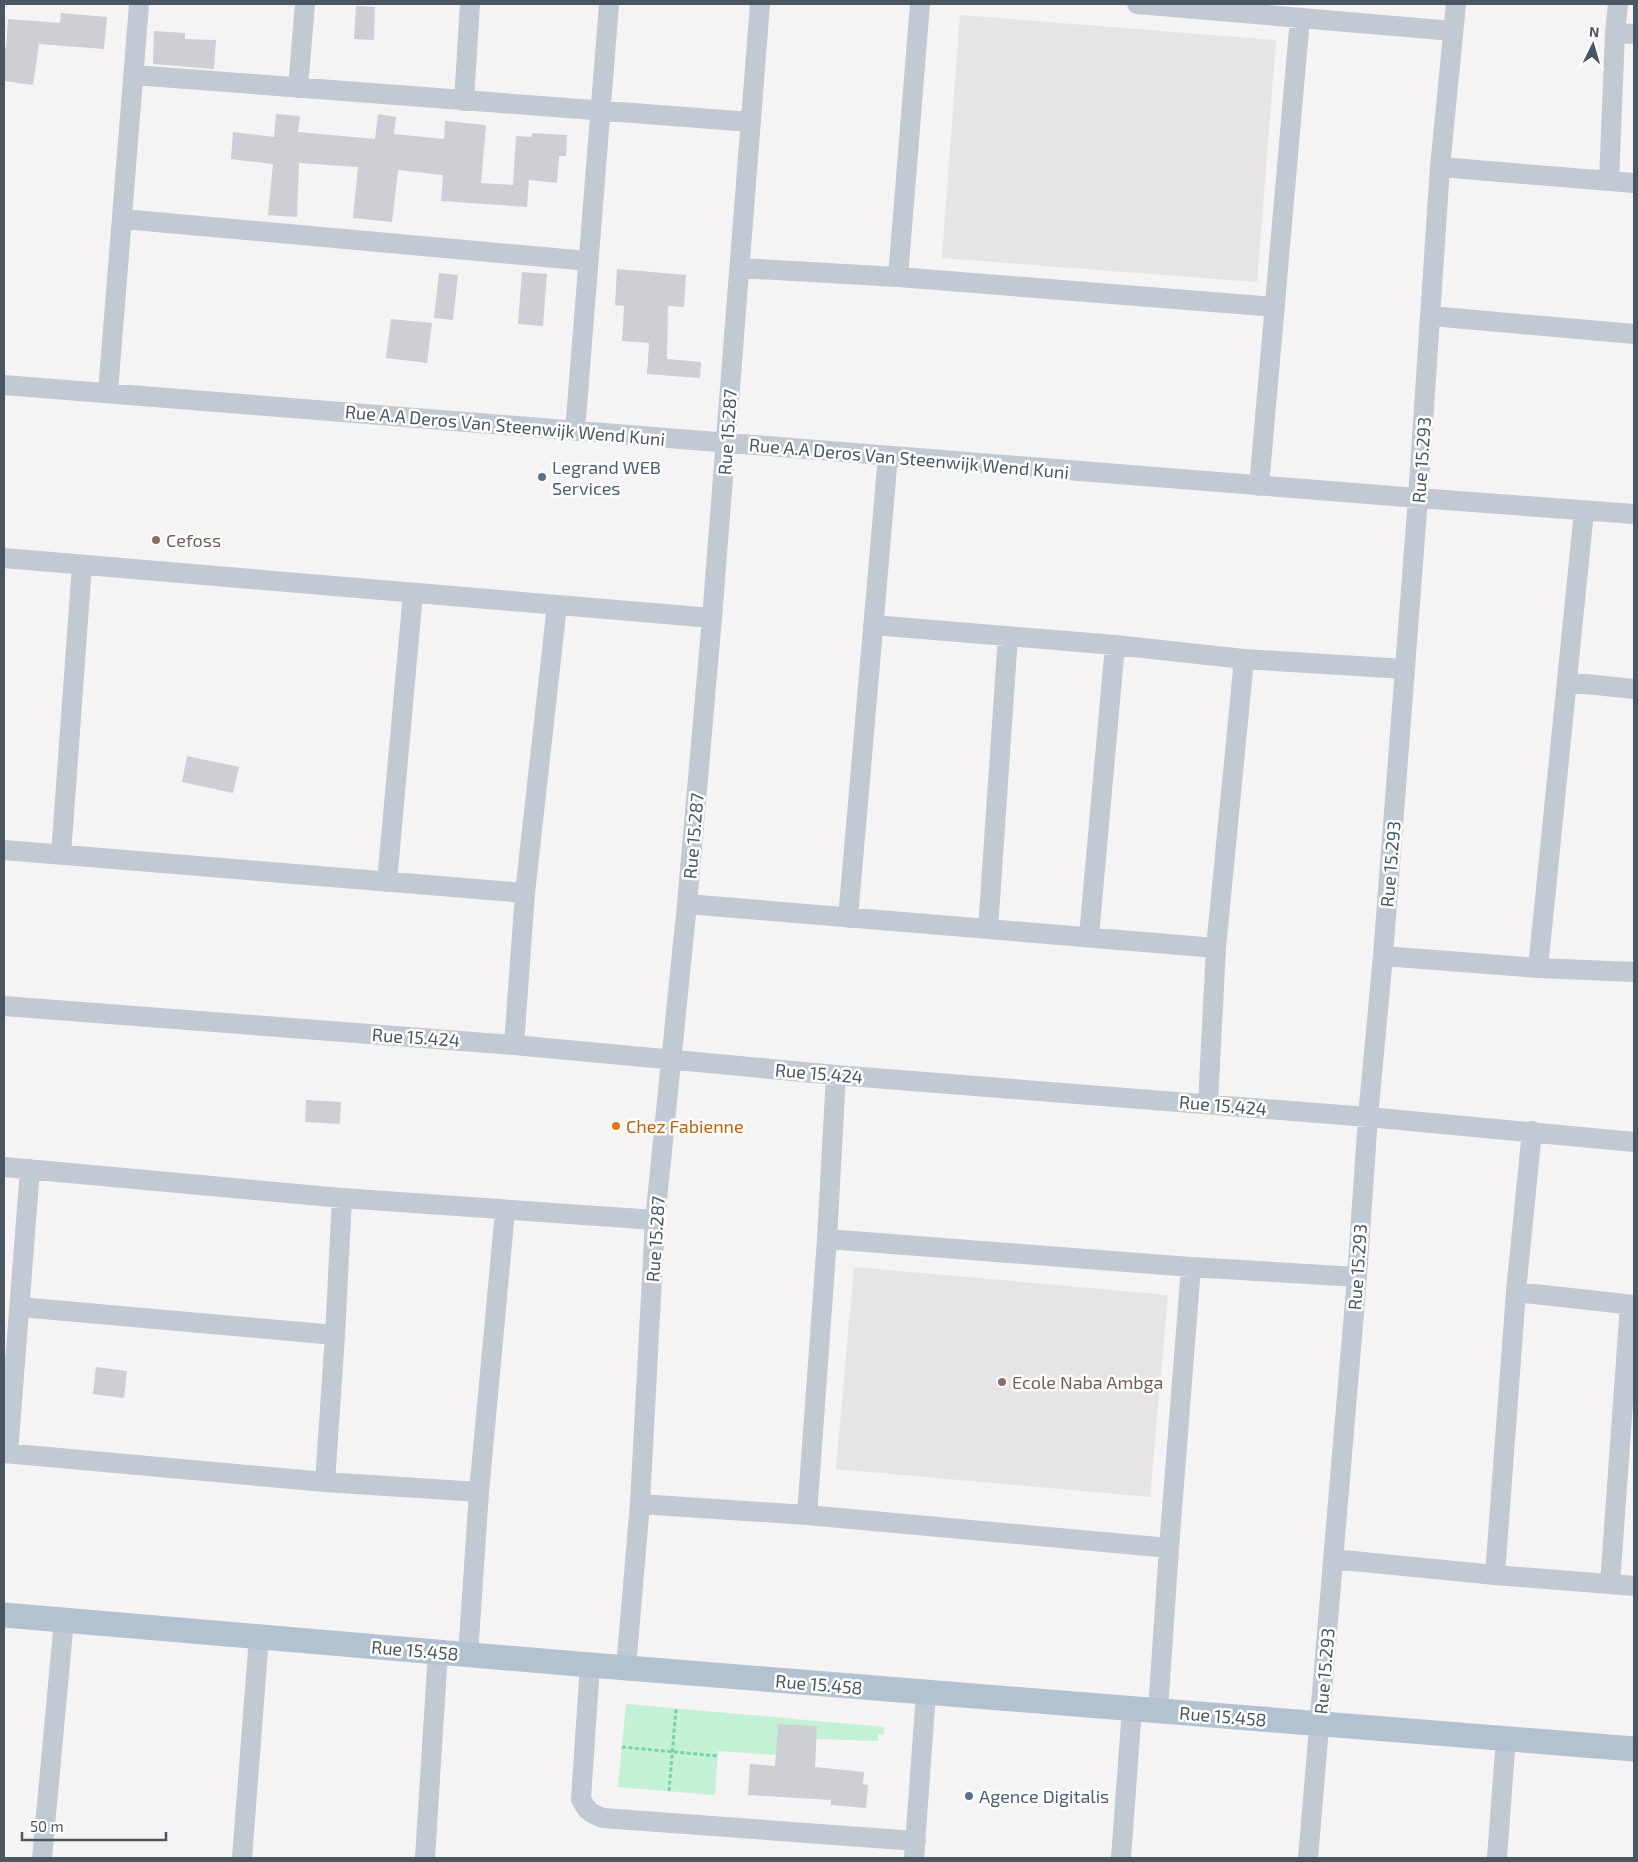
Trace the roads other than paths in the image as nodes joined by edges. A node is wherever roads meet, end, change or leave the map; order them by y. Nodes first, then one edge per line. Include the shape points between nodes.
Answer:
1 (138, 4) edge
2 (305, 4) edge
3 (470, 4) edge
4 (609, 4) edge
5 (760, 4) edge
6 (920, 4) edge
7 (1137, 4) edge
8 (1456, 4) edge
9 (1618, 4) edge
10 (1300, 18) junction
11 (1453, 31) junction
12 (1624, 33) edge
13 (134, 75) junction
14 (298, 88) junction
15 (464, 101) junction
16 (600, 111) junction
17 (751, 122) junction
18 (1440, 167) junction
19 (1609, 181) junction
20 (1634, 184) edge
21 (123, 218) junction
22 (588, 262) junction
23 (740, 268) junction
24 (898, 277) junction
25 (1275, 307) junction
26 (1431, 316) junction
27 (1634, 334) edge
28 (4, 385) edge
29 (108, 392) junction
30 (575, 431) junction
31 (726, 443) junction
32 (888, 456) junction
33 (1259, 486) junction
34 (1418, 498) junction
35 (1584, 511) junction
36 (1634, 514) edge
37 (4, 558) edge
38 (82, 565) junction
39 (412, 593) junction
40 (557, 605) junction
41 (712, 618) junction
42 (873, 625) junction
43 (1008, 636) junction
44 (1115, 645) junction
45 (1244, 659) junction
46 (1405, 669) junction
47 (1567, 682) junction
48 (1634, 689) edge
49 (4, 850) edge
50 (61, 855) junction
51 (387, 882) junction
52 (525, 893) junction
53 (687, 904) junction
54 (848, 918) junction
55 (988, 929) junction
56 (1089, 936) junction
57 (1216, 948) junction
58 (1383, 956) junction
59 (1538, 968) junction
60 (1634, 972) edge
61 (4, 1006) edge
62 (514, 1045) junction
63 (670, 1058) junction
64 (836, 1075) junction
65 (1208, 1103) junction
66 (1368, 1117) junction
67 (1532, 1131) junction
68 (1634, 1142) edge
69 (4, 1167) edge
70 (30, 1170) junction
71 (342, 1198) junction
72 (505, 1211) junction
73 (655, 1220) junction
74 (826, 1239) junction
75 (1191, 1267) junction
76 (1357, 1277) junction
77 (1516, 1292) junction
78 (1632, 1305) edge
79 (20, 1307) junction
80 (335, 1335) junction
81 (6, 1453) edge
82 (325, 1482) junction
83 (479, 1492) junction
84 (640, 1504) junction
85 (807, 1515) junction
86 (1169, 1548) junction
87 (1334, 1559) junction
88 (1495, 1575) junction
89 (1610, 1584) junction
90 (1634, 1586) edge
91 (4, 1615) edge
92 (64, 1620) junction
93 (259, 1636) junction
94 (438, 1652) junction
95 (468, 1655) junction
96 (590, 1665) junction
97 (626, 1668) junction
98 (926, 1693) junction
99 (1132, 1708) junction
100 (1158, 1710) junction
101 (1320, 1723) junction
102 (1506, 1737) junction
103 (1634, 1749) edge
104 (915, 1850) edge
105 (42, 1858) edge
106 (242, 1858) edge
107 (424, 1858) edge
108 (1121, 1858) edge
109 (1308, 1858) edge
110 (1497, 1858) edge

1 - 13 street
2 - 14 street
3 - 15 street
4 - 16 street
5 - 17 street, Rue 15.287
6 - 24 street
7 - 10 street
8 - 11 street, Rue 15.293
9 - 12 street
10 - 11 street
10 - 25 street
11 - 18 street, Rue 15.293
12 - 19 street
13 - 14 street
13 - 21 street
14 - 15 street
15 - 16 street
16 - 17 street
16 - 22 street
17 - 23 street, Rue 15.287
18 - 19 street
18 - 26 street, Rue 15.293
19 - 20 street
21 - 22 street
21 - 29 street
22 - 30 street
23 - 24 street
23 - 31 street, Rue 15.287
24 - 25 street
25 - 33 street
26 - 27 street
26 - 34 street, Rue 15.293
28 - 29 street, Rue A.A Deros Van Steenwijk Wend Kuni
29 - 30 street, Rue A.A Deros Van Steenwijk Wend Kuni
30 - 31 street, Rue A.A Deros Van Steenwijk Wend Kuni
31 - 32 street, Rue A.A Deros Van Steenwijk Wend Kuni
31 - 41 street, Rue 15.287
32 - 33 street, Rue A.A Deros Van Steenwijk Wend Kuni
32 - 42 street
33 - 34 street, Rue A.A Deros Van Steenwijk Wend Kuni
34 - 35 street, Rue A.A Deros Van Steenwijk Wend Kuni
34 - 46 street, Rue 15.293
35 - 36 street, Rue A.A Deros Van Steenwijk Wend Kuni
35 - 47 street
37 - 38 street
38 - 39 street
38 - 50 street
39 - 40 street
39 - 51 street
40 - 41 street
40 - 52 street
41 - 53 street, Rue 15.287
42 - 43 street
42 - 54 street
43 - 44 street
43 - 55 street
44 - 45 street
44 - 56 street
45 - 46 street
45 - 57 street
46 - 58 street, Rue 15.293
47 - 48 street
47 - 59 street
49 - 50 street
50 - 51 street
51 - 52 street
52 - 62 street
53 - 54 street
53 - 63 street, Rue 15.287
54 - 55 street
55 - 56 street
56 - 57 street
57 - 65 street
58 - 59 street
58 - 66 street, Rue 15.293
59 - 60 street
61 - 62 street, Rue 15.424
62 - 63 street, Rue 15.424
63 - 64 street, Rue 15.424
63 - 73 street, Rue 15.287
64 - 65 street, Rue 15.424
64 - 74 street
65 - 66 street, Rue 15.424
66 - 67 street, Rue 15.424
66 - 76 street, Rue 15.293
67 - 68 street, Rue 15.424
67 - 77 street
69 - 70 street
70 - 71 street
70 - 79 street
71 - 72 street
71 - 80 street
72 - 73 street
72 - 83 street
73 - 84 street, Rue 15.287
74 - 75 street
74 - 85 street
75 - 76 street
75 - 86 street
76 - 87 street, Rue 15.293
77 - 78 street
77 - 88 street
78 - 89 street
79 - 80 street
79 - 81 street
80 - 82 street
81 - 82 street
82 - 83 street
83 - 95 street
84 - 85 street
84 - 97 street, Rue 15.287
85 - 86 street
86 - 100 street
87 - 88 street
87 - 101 street, Rue 15.293
88 - 89 street
89 - 90 street
91 - 92 main road, Rue 15.458
92 - 93 main road, Rue 15.458
92 - 105 street
93 - 94 main road, Rue 15.458
93 - 106 street
94 - 95 main road, Rue 15.458
94 - 107 street
95 - 96 main road, Rue 15.458
96 - 97 main road, Rue 15.458
96 - 104 street via 580,1799 593,1815 823,1829
97 - 98 main road, Rue 15.458
98 - 99 main road, Rue 15.458
98 - 104 street
99 - 100 main road, Rue 15.458
99 - 108 street
100 - 101 main road, Rue 15.458
101 - 102 main road, Rue 15.458
101 - 109 street, Rue 15.293
102 - 103 main road, Rue 15.458
102 - 110 street

